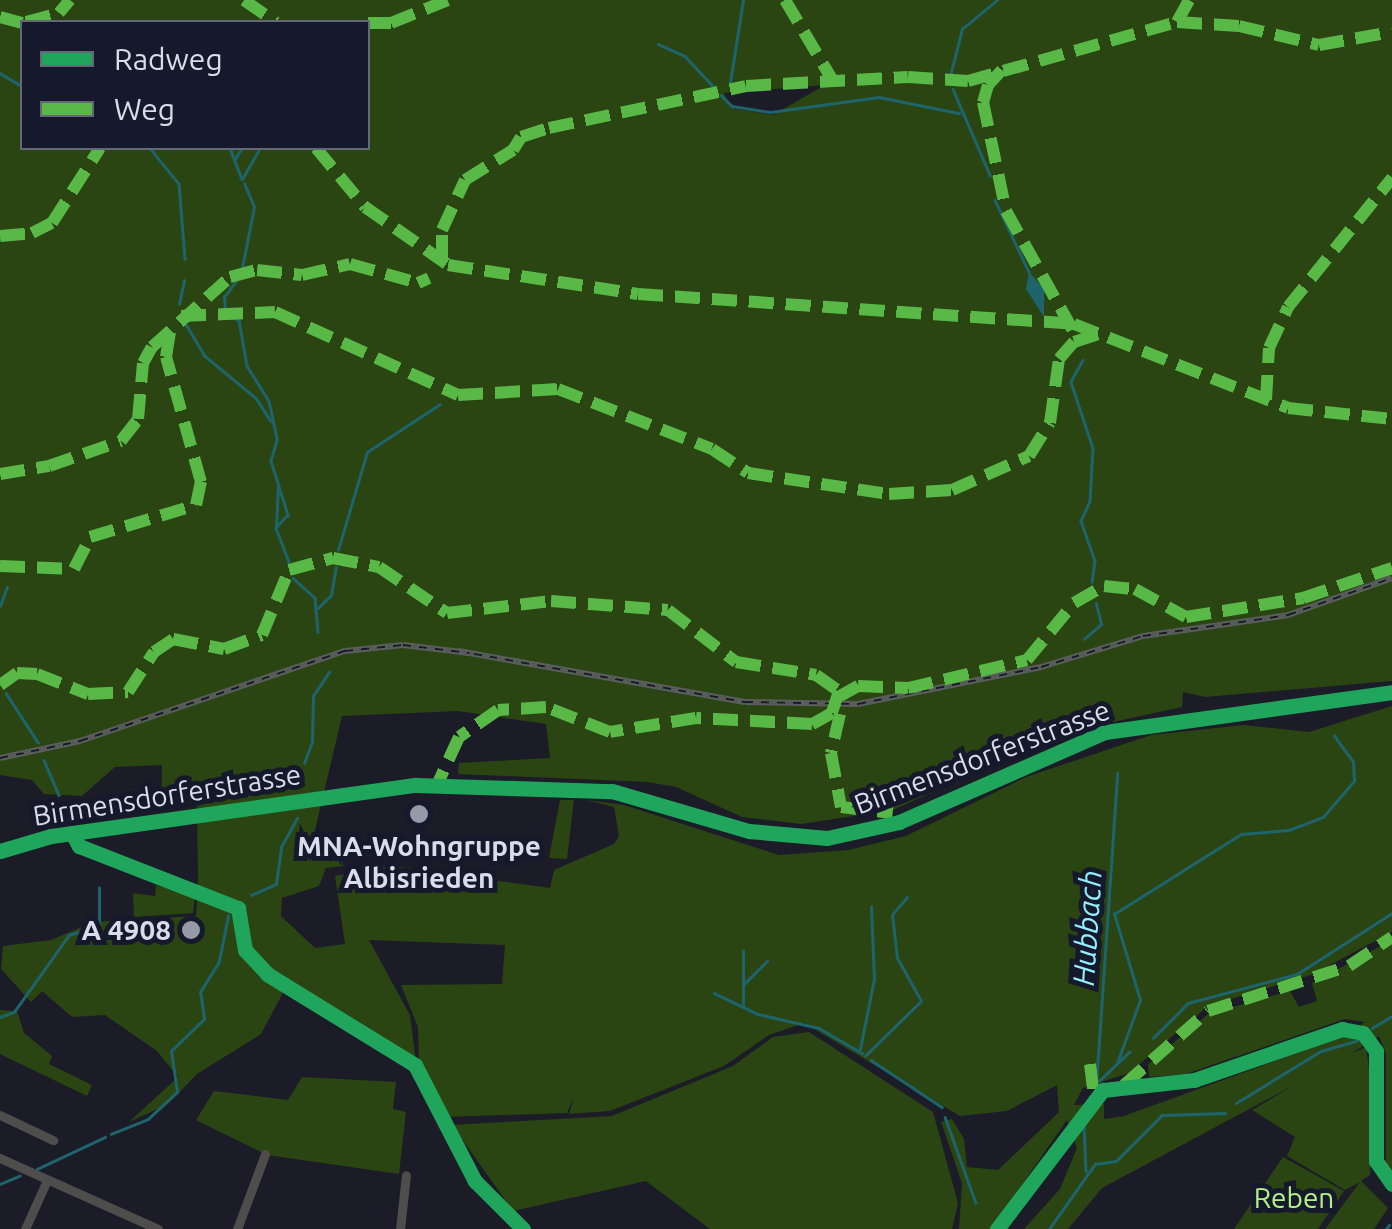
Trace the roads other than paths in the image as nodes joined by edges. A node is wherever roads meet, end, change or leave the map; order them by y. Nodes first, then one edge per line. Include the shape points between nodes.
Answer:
1 (1392, 692) edge
2 (72, 833) junction
3 (0, 851) edge
4 (0, 1115) edge
5 (53, 1140) dead end
6 (264, 1154) dead end
7 (0, 1158) edge
8 (406, 1175) dead end
9 (47, 1180) junction
10 (1392, 1184) edge
11 (25, 1229) edge
12 (158, 1229) edge
13 (237, 1229) edge
14 (400, 1229) edge
15 (523, 1229) edge
16 (997, 1229) edge

1 - 2 main road, Birmensdorferstrasse via 1106,732 899,822 826,838 749,831 612,791 416,785
2 - 3 main road, Birmensdorferstrasse
2 - 15 street via 79,846 238,908 245,950 267,974 415,1066 474,1180
4 - 5 street
6 - 13 street
7 - 9 street
8 - 14 street
9 - 11 street
9 - 12 street
10 - 16 main road via 1376,1161 1376,1051 1362,1033 1342,1029 1194,1080 1103,1090

